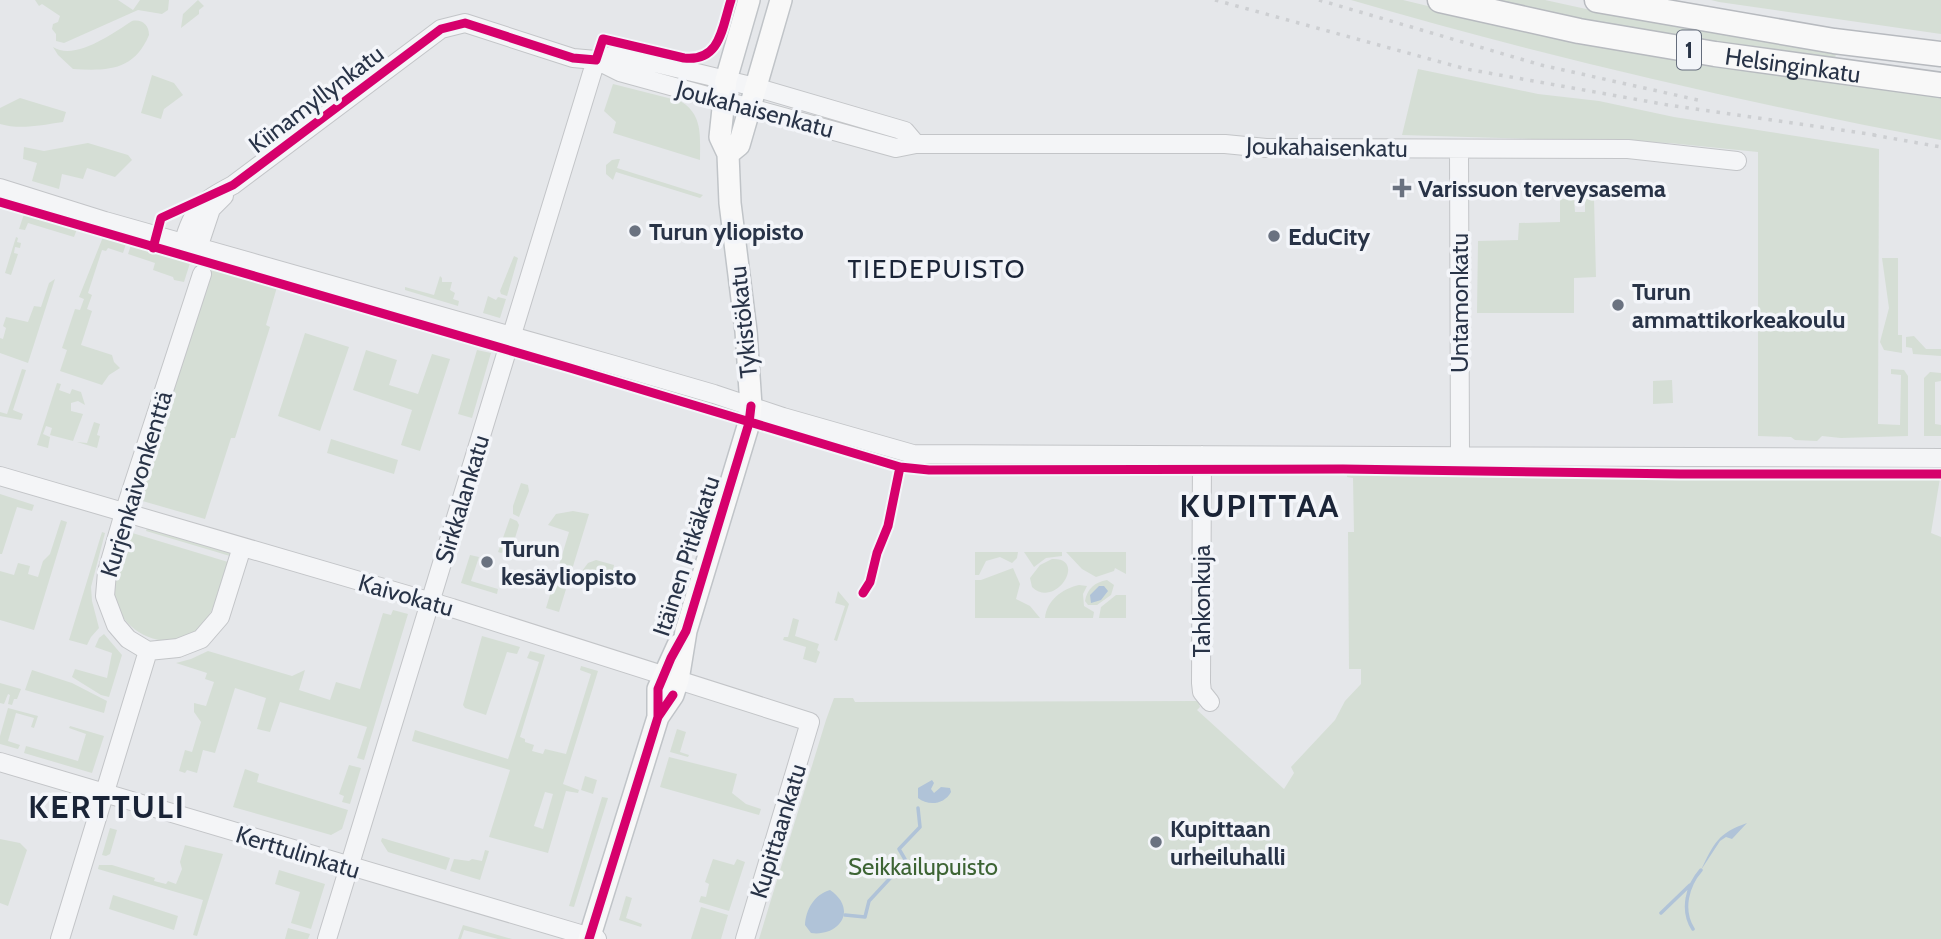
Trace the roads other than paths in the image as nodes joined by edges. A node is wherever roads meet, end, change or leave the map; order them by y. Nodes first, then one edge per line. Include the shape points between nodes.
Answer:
1 (749, 0) edge
2 (780, 0) edge
3 (1440, 0) edge
4 (1597, 0) edge
5 (441, 29) joint
6 (1941, 54) edge
7 (596, 60) junction
8 (1941, 85) edge
9 (725, 90) junction
10 (752, 97) junction
11 (1460, 149) junction
12 (728, 154) junction
13 (1737, 161) dead end
14 (2, 194) edge
15 (190, 246) junction
16 (202, 274) dead end
17 (511, 336) junction
18 (751, 406) junction
19 (1202, 455) junction
20 (1460, 456) junction
21 (1941, 458) edge
22 (0, 476) edge
23 (124, 513) junction
24 (242, 547) junction
25 (430, 602) junction
26 (148, 651) junction
27 (671, 677) junction
28 (1210, 702) dead end
29 (810, 722) joint
30 (0, 762) edge
31 (105, 793) junction
32 (349, 867) junction
33 (592, 938) edge
34 (60, 939) edge
35 (327, 939) edge
36 (745, 939) edge

1 - 9 main road, Tykistökatu
2 - 10 main road
3 - 8 highway, Helsinginkatu / 1 via 1701,52
4 - 6 highway, Helsinginkatu / 1 via 1765,30
5 - 7 street, Joukahaisenkatu via 465,23 573,58
5 - 15 street, Kiinamyllynkatu via 233,185 211,209
7 - 9 street, Joukahaisenkatu via 618,54
7 - 17 street, Sirkkalankatu
9 - 10 street, Joukahaisenkatu
9 - 12 main road, Tykistökatu via 720,137
10 - 11 street, Joukahaisenkatu via 896,148 916,144 1209,144
10 - 12 main road via 739,145
11 - 13 street, Joukahaisenkatu via 1628,149
11 - 20 street, Untamonkatu
12 - 18 main road, Tykistökatu
14 - 15 street
15 - 17 street
16 - 23 street, Kurjenkaivonkenttä
17 - 18 street
17 - 25 street, Sirkkalankatu
18 - 19 street via 913,454
18 - 27 main road, Itäinen Pitkäkatu via 686,631 683,661
19 - 20 street
19 - 28 street, Tahkonkuja via 1201,684
20 - 21 street
22 - 23 street, Kaivokatu
23 - 24 street, Kaivokatu
23 - 26 street, Kurjenkaivonkenttä via 105,596 116,625
24 - 25 street, Kaivokatu
24 - 26 street via 220,617 207,634 186,646
25 - 27 street, Kaivokatu
25 - 32 street, Sirkkalankatu
26 - 31 street
27 - 29 street, Kaivokatu
27 - 33 main road, Itäinen Pitkäkatu via 673,695 658,718
29 - 36 street, Kupittaankatu
30 - 31 street, Kerttulinkatu
31 - 32 street, Kerttulinkatu
31 - 34 street
32 - 33 street, Kerttulinkatu
32 - 35 street, Sirkkalankatu

